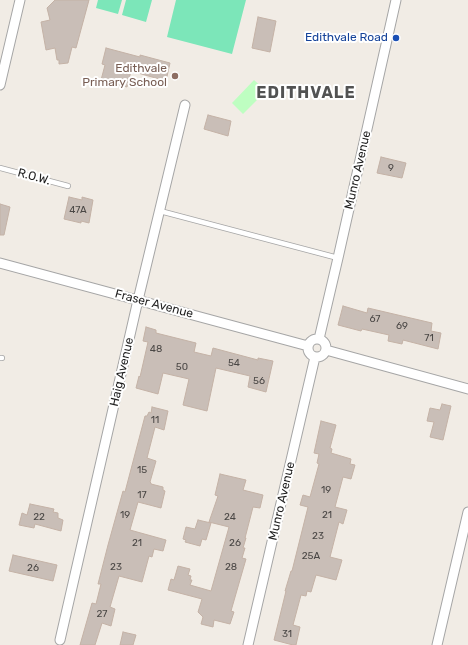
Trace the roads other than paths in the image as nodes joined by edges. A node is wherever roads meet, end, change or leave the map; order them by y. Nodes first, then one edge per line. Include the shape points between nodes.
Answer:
1 (20, 0) edge
2 (396, 0) edge
3 (0, 85) edge
4 (185, 105) dead end
5 (0, 168) edge
6 (68, 186) dead end
7 (160, 211) junction
8 (338, 258) junction
9 (0, 263) edge
10 (138, 300) junction
11 (319, 339) junction
12 (308, 346) junction
13 (326, 350) junction
14 (315, 357) junction
15 (468, 389) edge
16 (468, 512) edge
17 (60, 640) dead end
18 (248, 645) edge
19 (437, 645) edge

1 - 3 street
2 - 8 street, Munro Avenue
4 - 7 street, Haig Avenue
5 - 6 lane, R.O.W.
7 - 8 lane
7 - 10 street, Haig Avenue
8 - 11 street, Munro Avenue
9 - 10 street, Fraser Avenue
10 - 12 street, Fraser Avenue
10 - 17 street, Haig Avenue
11 - 12 street via 312,341
11 - 13 street via 325,343
12 - 14 street via 309,352
13 - 14 street via 321,357
13 - 15 street
14 - 18 street, Munro Avenue
16 - 19 street

